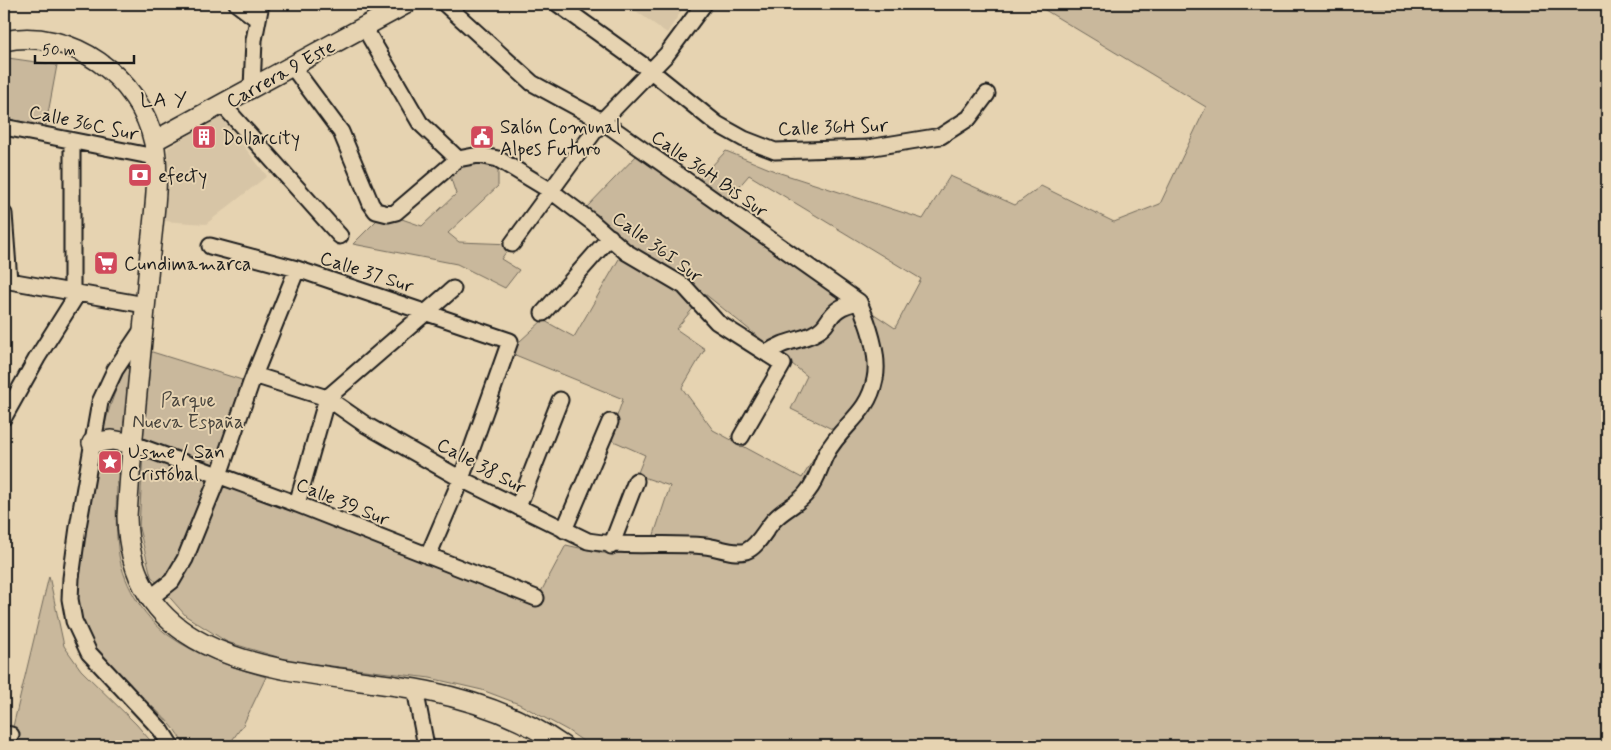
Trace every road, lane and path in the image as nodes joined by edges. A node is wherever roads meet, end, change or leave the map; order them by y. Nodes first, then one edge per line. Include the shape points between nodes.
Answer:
1 (237, 4) edge
2 (261, 4) edge
3 (406, 4) edge
4 (445, 4) edge
5 (558, 4) edge
6 (704, 4) edge
7 (257, 19) junction
8 (364, 27) junction
9 (4, 41) edge
10 (292, 66) junction
11 (651, 71) junction
12 (252, 88) junction
13 (987, 94) dead end
14 (222, 104) junction
15 (602, 121) junction
16 (4, 127) edge
17 (72, 140) junction
18 (154, 149) junction
19 (458, 159) junction
20 (551, 191) junction
21 (4, 214) edge
22 (340, 236) dead end
23 (610, 236) junction
24 (512, 244) dead end
25 (210, 246) dead end
26 (297, 269) junction
27 (6, 280) edge
28 (453, 289) dead end
29 (75, 292) junction
30 (859, 302) junction
31 (145, 305) junction
32 (427, 312) junction
33 (543, 313) dead end
34 (144, 327) junction
35 (767, 353) junction
36 (254, 375) junction
37 (327, 398) junction
38 (560, 400) dead end
39 (4, 417) edge
40 (610, 422) dead end
41 (741, 437) dead end
42 (92, 443) junction
43 (133, 444) junction
44 (219, 476) junction
45 (461, 479) junction
46 (636, 481) dead end
47 (296, 504) junction
48 (518, 506) junction
49 (564, 530) junction
50 (611, 546) junction
51 (428, 556) junction
52 (536, 598) dead end
53 (149, 599) junction
54 (415, 688) junction
55 (171, 746) edge
56 (426, 746) edge
57 (563, 746) edge

1 - 7 street
2 - 7 street
3 - 8 main road, Carrera 9 Este
4 - 15 street, Calle 36H Bis Sur via 532,83
5 - 11 street, Calle 36H Sur
6 - 11 street
7 - 12 street
8 - 10 main road, Carrera 9 Este
8 - 19 street via 420,123
9 - 18 main road via 33,38 53,41 77,50 114,73 134,94 141,107
10 - 12 main road, Carrera 9 Este
10 - 19 street via 341,132 376,211 396,212
11 - 13 street, Calle 36H Sur via 716,124 775,151 868,148 942,136 969,118
11 - 15 street
12 - 14 main road, Carrera 9 Este
14 - 18 main road, Carrera 9 Este
14 - 22 street
15 - 20 street
15 - 30 street, Calle 36H Bis Sur
16 - 17 street, Calle 36C Sur
17 - 18 street, Calle 36C Sur
17 - 29 street
18 - 31 main road
19 - 20 street, Calle 36I Sur via 479,155 498,159
20 - 23 street, Calle 36I Sur
20 - 24 street
21 - 27 street
23 - 33 street
23 - 35 street, Calle 36I Sur via 626,252 684,286 717,322
25 - 26 street, Calle 37 Sur
26 - 32 street, Calle 37 Sur
26 - 36 street
27 - 29 street
28 - 32 street
29 - 31 street
29 - 39 street
30 - 35 street via 843,304 814,334 791,340
30 - 50 street, Calle 38 Sur via 876,363 870,397 860,414 826,453 809,491 777,517 754,546 741,552 705,546
31 - 34 main road
32 - 37 street
32 - 45 street, Calle 37 Sur via 510,341
34 - 42 street via 106,389
34 - 43 main road
35 - 41 street, Calle 36I Sur via 783,364
36 - 37 street, Calle 38 Sur
36 - 44 street
37 - 45 street, Calle 38 Sur via 359,421
37 - 47 street
38 - 48 street
40 - 49 street
42 - 43 main road via 112,440
42 - 55 street via 70,587 71,612 78,632 96,663
43 - 44 street, Calle 39 Sur
43 - 53 main road via 127,532 137,576
44 - 47 street, Calle 39 Sur
44 - 53 street via 185,559 172,581
45 - 48 street, Calle 38 Sur
45 - 51 street
46 - 50 street
47 - 51 street, Calle 39 Sur
48 - 49 street, Calle 38 Sur
49 - 50 street, Calle 38 Sur via 588,542
51 - 52 street, Calle 39 Sur
53 - 54 main road via 189,634 241,659 280,669
54 - 56 street
54 - 57 main road via 456,697 507,715

